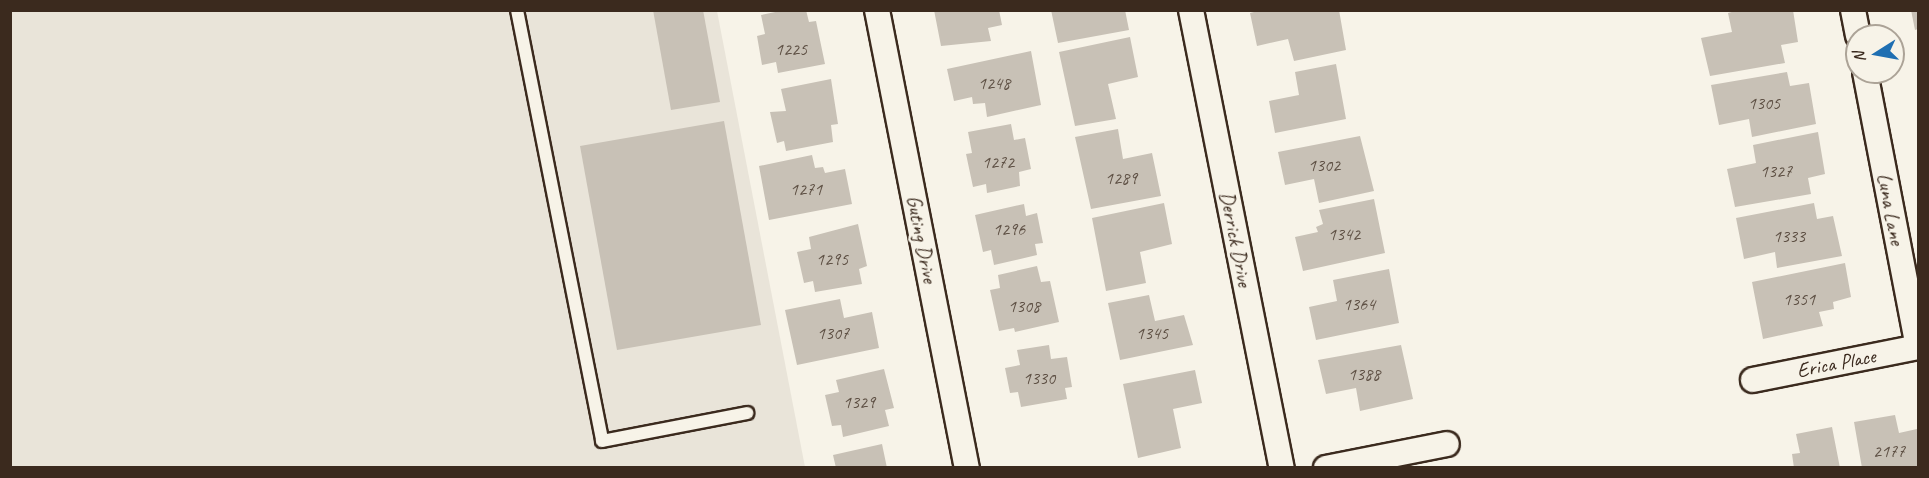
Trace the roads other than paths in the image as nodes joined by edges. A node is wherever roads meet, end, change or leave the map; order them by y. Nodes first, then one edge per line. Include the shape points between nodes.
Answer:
1 (517, 10) edge
2 (877, 10) edge
3 (1191, 10) edge
4 (1866, 84) edge
5 (1918, 347) edge
6 (1753, 380) dead end
7 (747, 413) dead end
8 (1448, 444) dead end
9 (967, 468) edge
10 (1282, 468) edge
11 (1326, 468) edge

1 - 7 lane via 602,441
2 - 9 street, Guting Drive
3 - 10 street, Derrick Drive
4 - 5 street, Luna Lane
5 - 6 street, Erica Place
8 - 11 street

